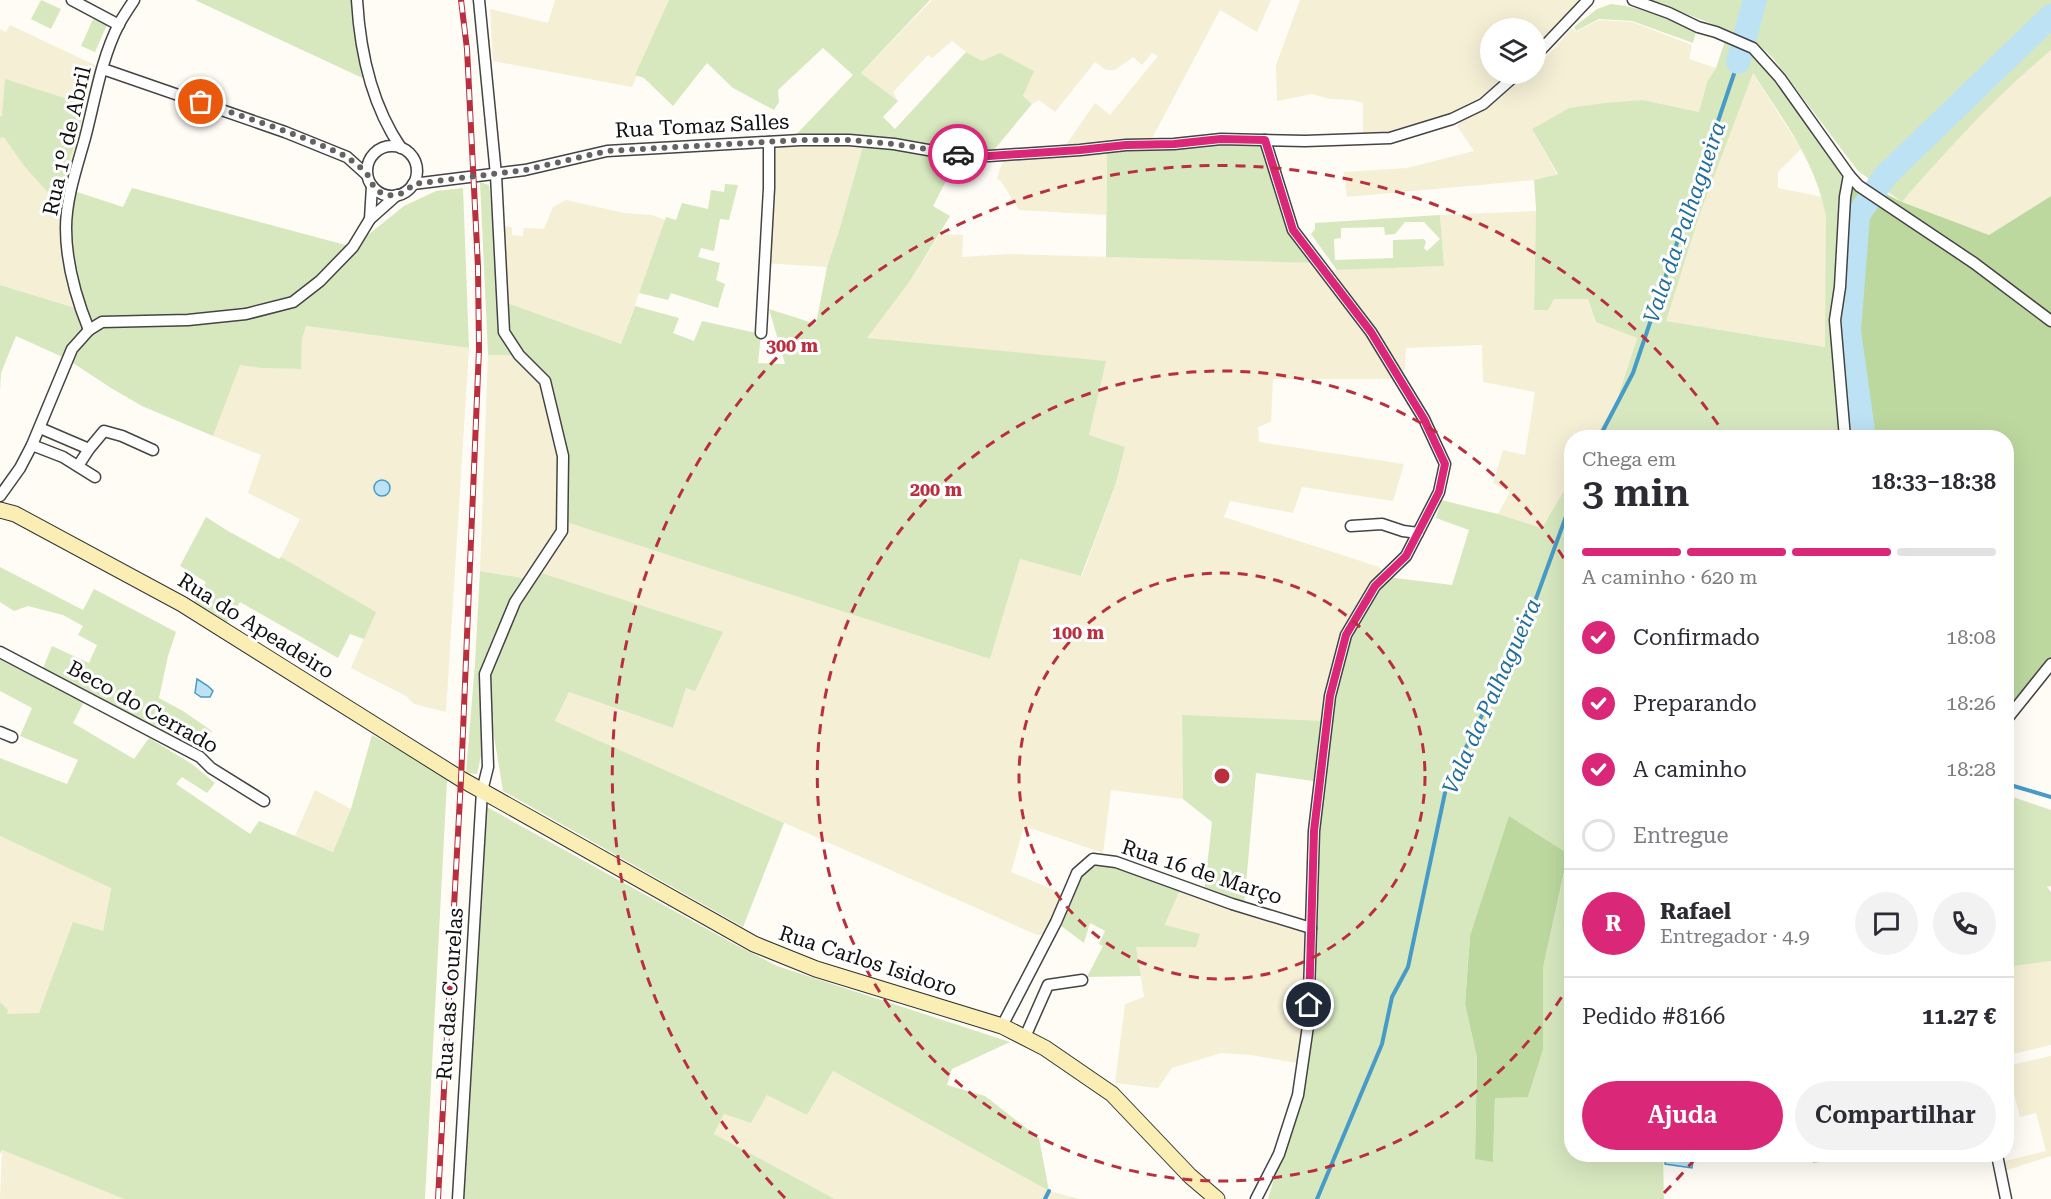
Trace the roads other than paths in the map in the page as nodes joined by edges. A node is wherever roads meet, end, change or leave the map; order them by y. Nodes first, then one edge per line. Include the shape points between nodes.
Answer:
1 (72, 0) edge
2 (134, 0) edge
3 (357, 0) edge
4 (479, 0) edge
5 (1588, 0) edge
6 (1633, 0) edge
7 (119, 25) junction
8 (1546, 44) edge
9 (103, 69) junction
10 (1506, 84) edge
11 (386, 126) junction
12 (1265, 140) junction
13 (769, 142) junction
14 (401, 147) junction
15 (376, 153) junction
16 (347, 157) junction
17 (416, 167) junction
18 (367, 174) junction
19 (496, 174) junction
20 (1849, 175) junction
21 (441, 180) junction
22 (413, 184) junction
23 (372, 186) junction
24 (397, 195) junction
25 (370, 219) junction
26 (2051, 321) edge
27 (89, 330) junction
28 (761, 333) dead end
29 (40, 428) junction
30 (1844, 430) edge
31 (32, 445) junction
32 (89, 449) junction
33 (153, 450) dead end
34 (78, 466) junction
35 (95, 477) dead end
36 (0, 496) edge
37 (0, 510) edge
38 (1351, 526) dead end
39 (1418, 533) junction
40 (0, 652) edge
41 (2051, 664) edge
42 (2014, 710) edge
43 (0, 732) edge
44 (12, 737) dead end
45 (482, 791) junction
46 (264, 801) dead end
47 (1311, 928) junction
48 (1082, 980) dead end
49 (1002, 1026) junction
50 (1024, 1037) junction
51 (1998, 1162) edge
52 (458, 1199) edge
53 (1217, 1199) edge
54 (1257, 1199) edge
55 (2006, 1199) edge

1 - 7 street
2 - 7 street, Rua 1º de Abril
3 - 11 street via 372,93
4 - 19 street, Rua das Courelas
5 - 8 street
6 - 20 street via 1753,48 1780,78
7 - 9 street, Rua 1º de Abril
9 - 16 street
9 - 27 street, Rua 1º de Abril via 71,190 66,226 72,276
10 - 12 street, Rua Tomaz Salles via 1483,104 1452,119 1390,138
11 - 14 street
11 - 15 street
12 - 13 street, Rua Tomaz Salles via 1221,139 989,156 849,140
12 - 39 street via 1293,230 1371,332 1424,419 1445,464 1439,492
13 - 19 street, Rua Tomaz Salles via 607,151
13 - 28 street
14 - 15 street via 387,146
14 - 17 street via 411,155
15 - 16 street
15 - 18 street via 368,162
16 - 18 street
17 - 21 street
17 - 22 street
18 - 23 street
19 - 21 street, Rua Tomaz Salles
19 - 45 street, Rua das Courelas via 504,332 519,355 545,381 563,456 562,531 514,602 485,674 488,767
20 - 26 street via 1859,186 1974,263
20 - 30 street via 1835,320
21 - 22 street, Rua Tomaz Salles
22 - 24 street
23 - 24 street via 383,194
23 - 25 street
24 - 25 street
25 - 27 street via 353,248 292,302 246,314 102,322
27 - 29 street via 72,349 62,369
29 - 31 street
29 - 32 street
31 - 34 street
31 - 36 street
32 - 33 street via 104,432
32 - 34 street
34 - 35 street
37 - 45 street, Rua do Apeadeiro via 15,514 182,604
38 - 39 street via 1382,524
39 - 47 street via 1406,556 1375,586 1346,635 1329,704 1314,831
40 - 46 street, Beco do Cerrado via 200,757
41 - 42 street
43 - 44 street
45 - 49 street, Rua Carlos Isidoro via 754,944 816,969
45 - 52 street, Rua das Courelas
47 - 49 street, Rua 16 de Março via 1116,862 1093,859 1077,873 1051,934
47 - 54 street via 1308,1026 1298,1095 1279,1154
48 - 50 street via 1048,985
49 - 50 street, Rua Carlos Isidoro
50 - 53 street, Rua Carlos Isidoro via 1112,1094
51 - 55 street

